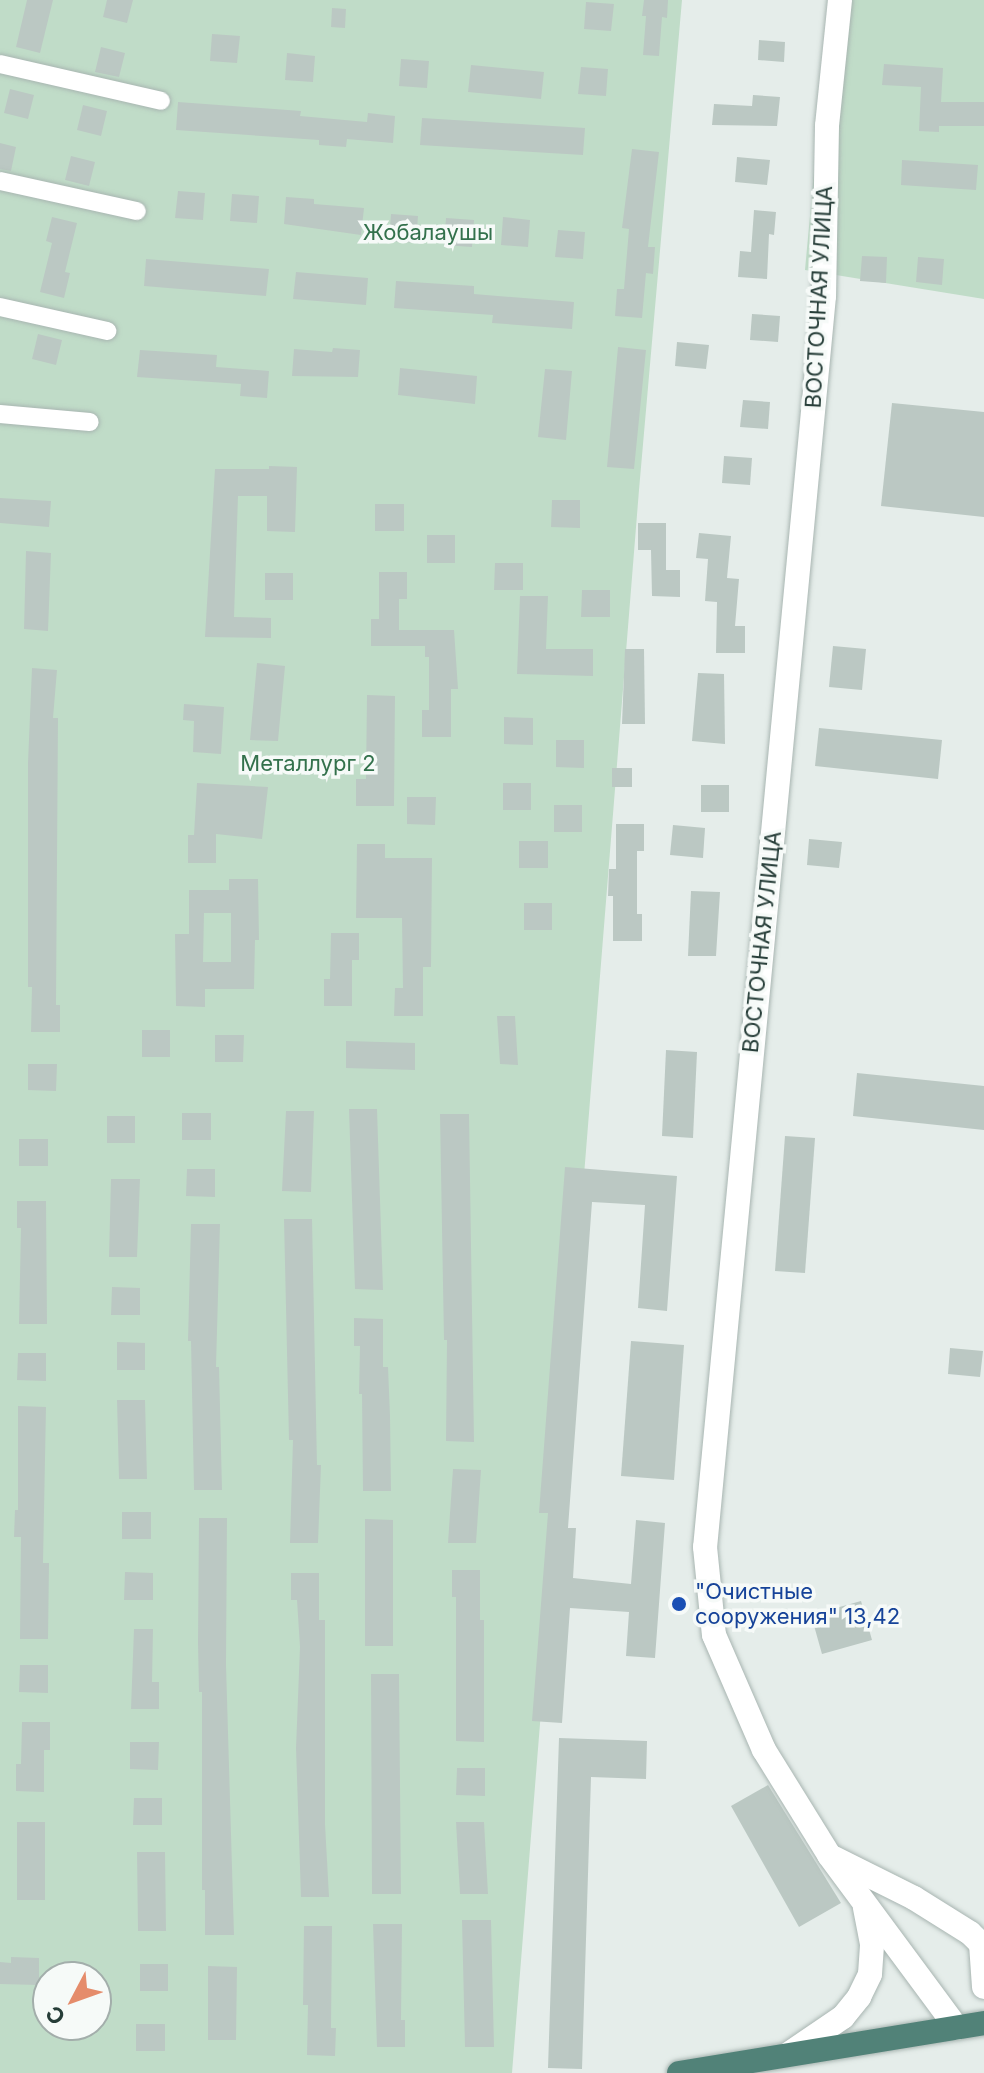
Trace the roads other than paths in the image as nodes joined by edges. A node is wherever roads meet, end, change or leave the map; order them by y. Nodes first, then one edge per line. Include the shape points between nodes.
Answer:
1 (840, 0) edge
2 (0, 64) edge
3 (161, 101) dead end
4 (0, 181) edge
5 (137, 211) dead end
6 (0, 307) edge
7 (107, 331) dead end
8 (0, 414) edge
9 (90, 422) dead end
10 (829, 1855) junction
11 (864, 1901) junction
12 (982, 1944) edge
13 (984, 1987) edge
14 (984, 2023) edge
15 (957, 2028) junction
16 (790, 2053) junction
17 (679, 2073) edge

1 - 10 main road, ВОСТОЧНАЯ УЛИЦА via 827,126 824,296 705,1547 714,1635 726,1671 764,1750
2 - 3 street
4 - 5 street
6 - 7 street
8 - 9 street
10 - 11 main road, ВОСТОЧНАЯ УЛИЦА
10 - 12 main road via 957,1923
11 - 15 main road, ВОСТОЧНАЯ УЛИЦА
11 - 16 main road via 872,1944 870,1974 843,2017
12 - 13 main road
14 - 15 highway
15 - 16 highway
16 - 17 highway

